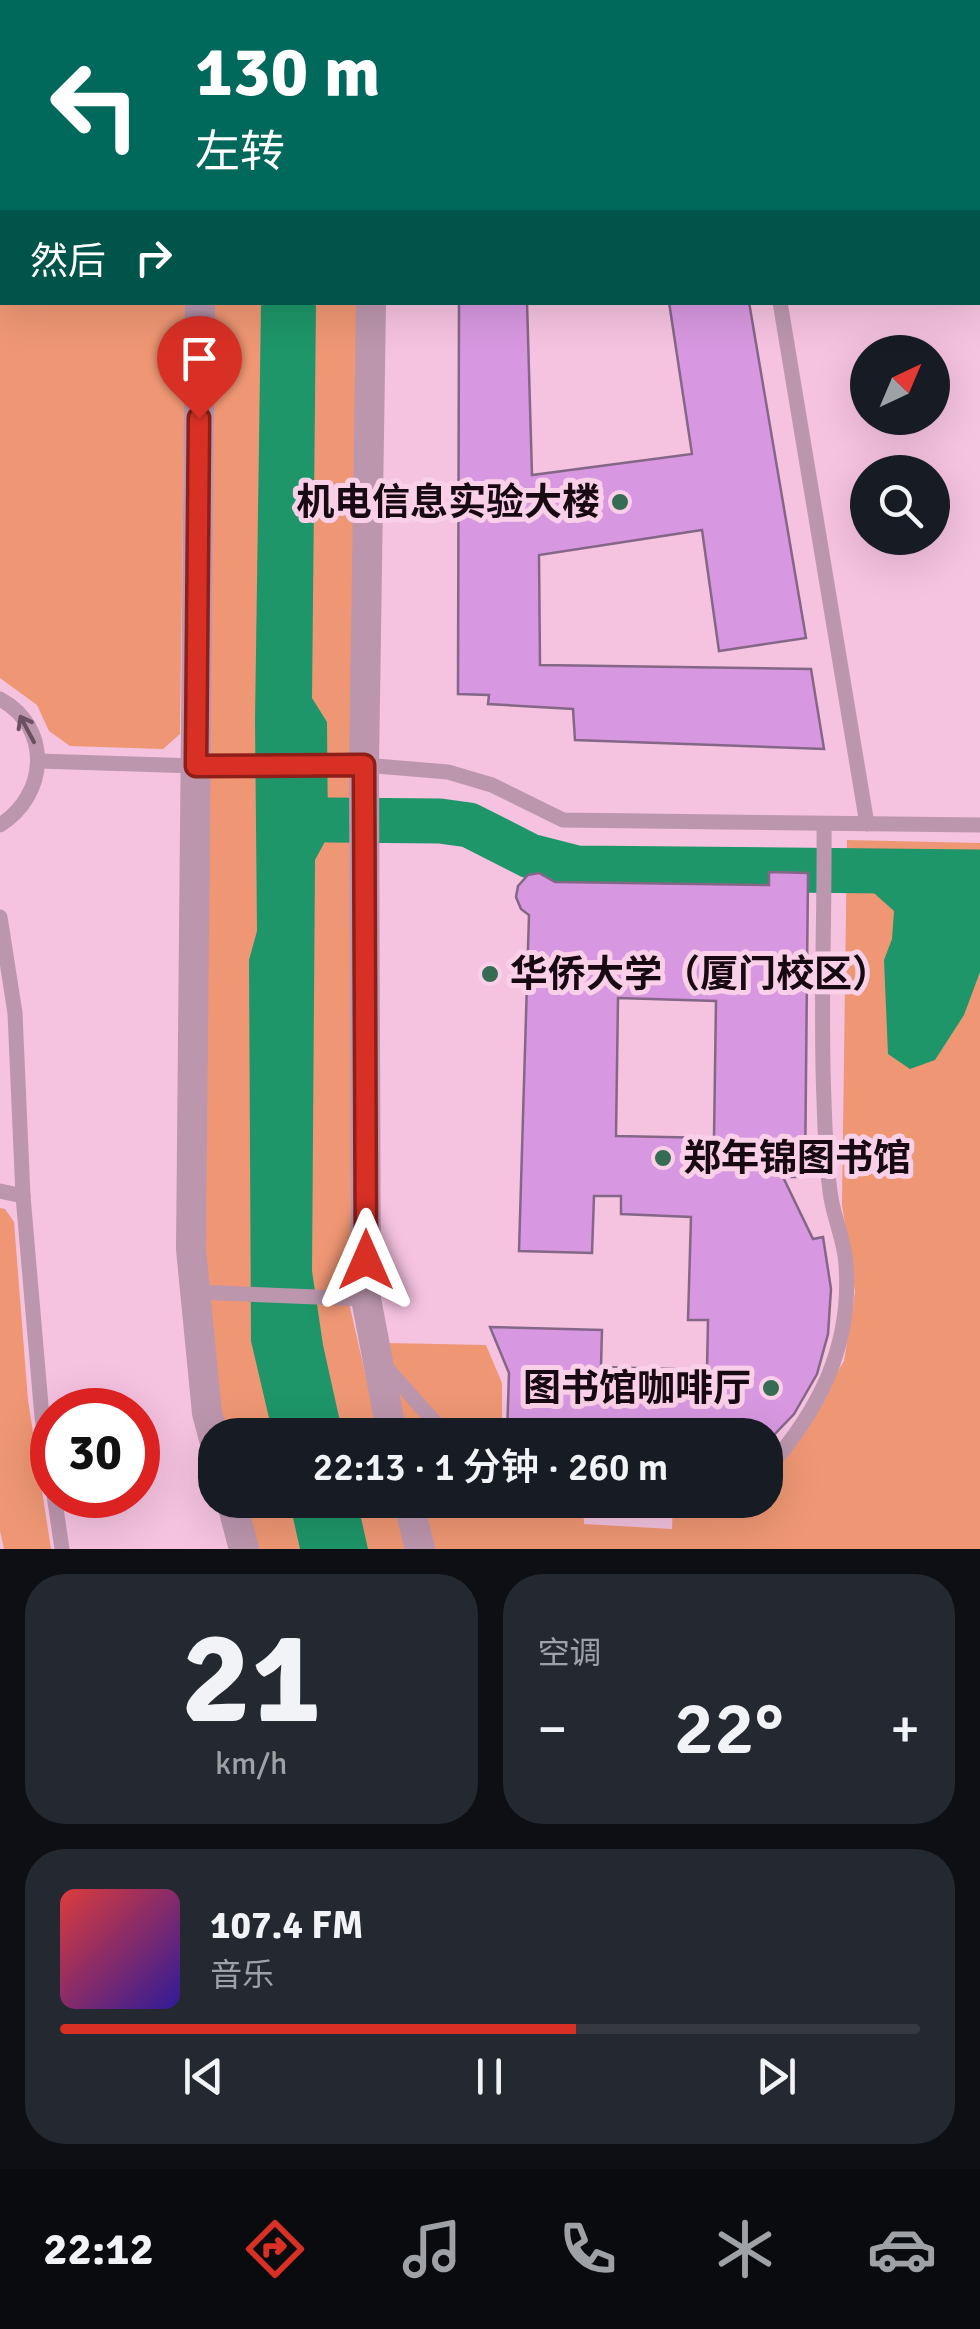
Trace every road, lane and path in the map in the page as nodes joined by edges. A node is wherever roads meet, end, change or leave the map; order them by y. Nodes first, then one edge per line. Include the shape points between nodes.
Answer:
1 (200, 305) edge
2 (371, 305) edge
3 (780, 305) edge
4 (0, 699) edge
5 (38, 761) junction
6 (364, 765) junction
7 (196, 766) junction
8 (0, 824) edge
9 (867, 824) junction
10 (824, 825) junction
11 (980, 826) edge
12 (0, 917) edge
13 (0, 1191) edge
14 (23, 1196) junction
15 (194, 1292) junction
16 (366, 1299) junction
17 (377, 1357) junction
18 (40, 1388) edge
19 (208, 1418) edge
20 (389, 1418) edge
21 (431, 1418) edge
22 (783, 1451) edge
23 (57, 1518) edge
24 (236, 1518) edge
25 (412, 1518) edge
26 (62, 1549) edge
27 (244, 1549) edge
28 (420, 1549) edge

1 - 7 street
2 - 6 street
3 - 9 lane
5 -> 4 lane via 25,721
5 - 7 lane
5 - 8 lane via 22,807
6 - 7 lane
6 - 10 lane via 448,772 563,820
6 - 16 street
7 - 15 street
9 - 10 lane
9 - 11 lane
10 - 22 lane via 824,1100 846,1308 822,1393
12 - 14 lane via 15,1013
13 - 14 lane
14 - 18 lane
15 - 16 lane
15 - 19 street
16 - 17 street
17 - 20 street
17 - 21 lane
23 - 26 lane
24 - 27 street
25 - 28 street

